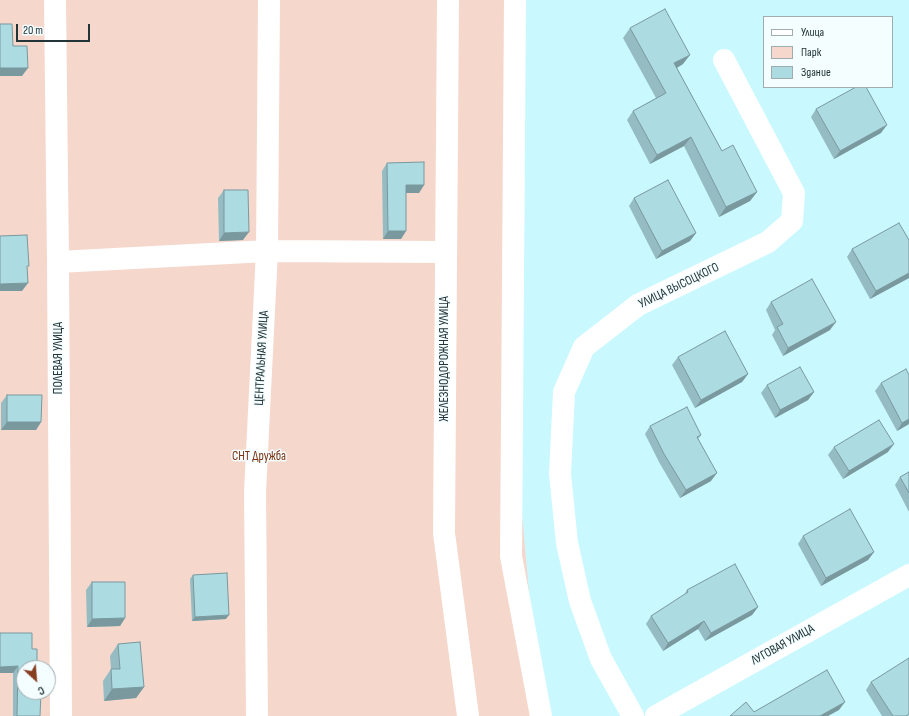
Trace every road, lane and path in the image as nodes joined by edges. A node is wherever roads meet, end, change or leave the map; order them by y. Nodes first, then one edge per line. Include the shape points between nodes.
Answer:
1 (55, 0) edge
2 (269, 0) edge
3 (448, 0) edge
4 (515, 0) edge
5 (724, 60) dead end
6 (267, 251) junction
7 (445, 252) junction
8 (58, 262) junction
9 (909, 575) edge
10 (61, 716) edge
11 (257, 716) edge
12 (468, 716) edge
13 (541, 716) edge
14 (633, 716) edge
15 (656, 716) edge

1 - 8 street, ПОЛЕВАЯ УЛИЦА
2 - 6 street, ЦЕНТРАЛЬНАЯ УЛИЦА
3 - 7 street, ЖЕЛЕЗНОДОРОЖНАЯ УЛИЦА
4 - 13 street via 511,556
5 - 14 street, УЛИЦА ВЫСОЦКОГО via 794,193 792,221 768,242 638,305 584,347 564,392 560,474 567,543 580,601 601,659
6 - 7 street
6 - 8 street
6 - 11 street, ЦЕНТРАЛЬНАЯ УЛИЦА via 255,492
7 - 12 street, ЖЕЛЕЗНОДОРОЖНАЯ УЛИЦА via 444,533
8 - 10 street, ПОЛЕВАЯ УЛИЦА
9 - 15 street, ЛУГОВАЯ УЛИЦА

